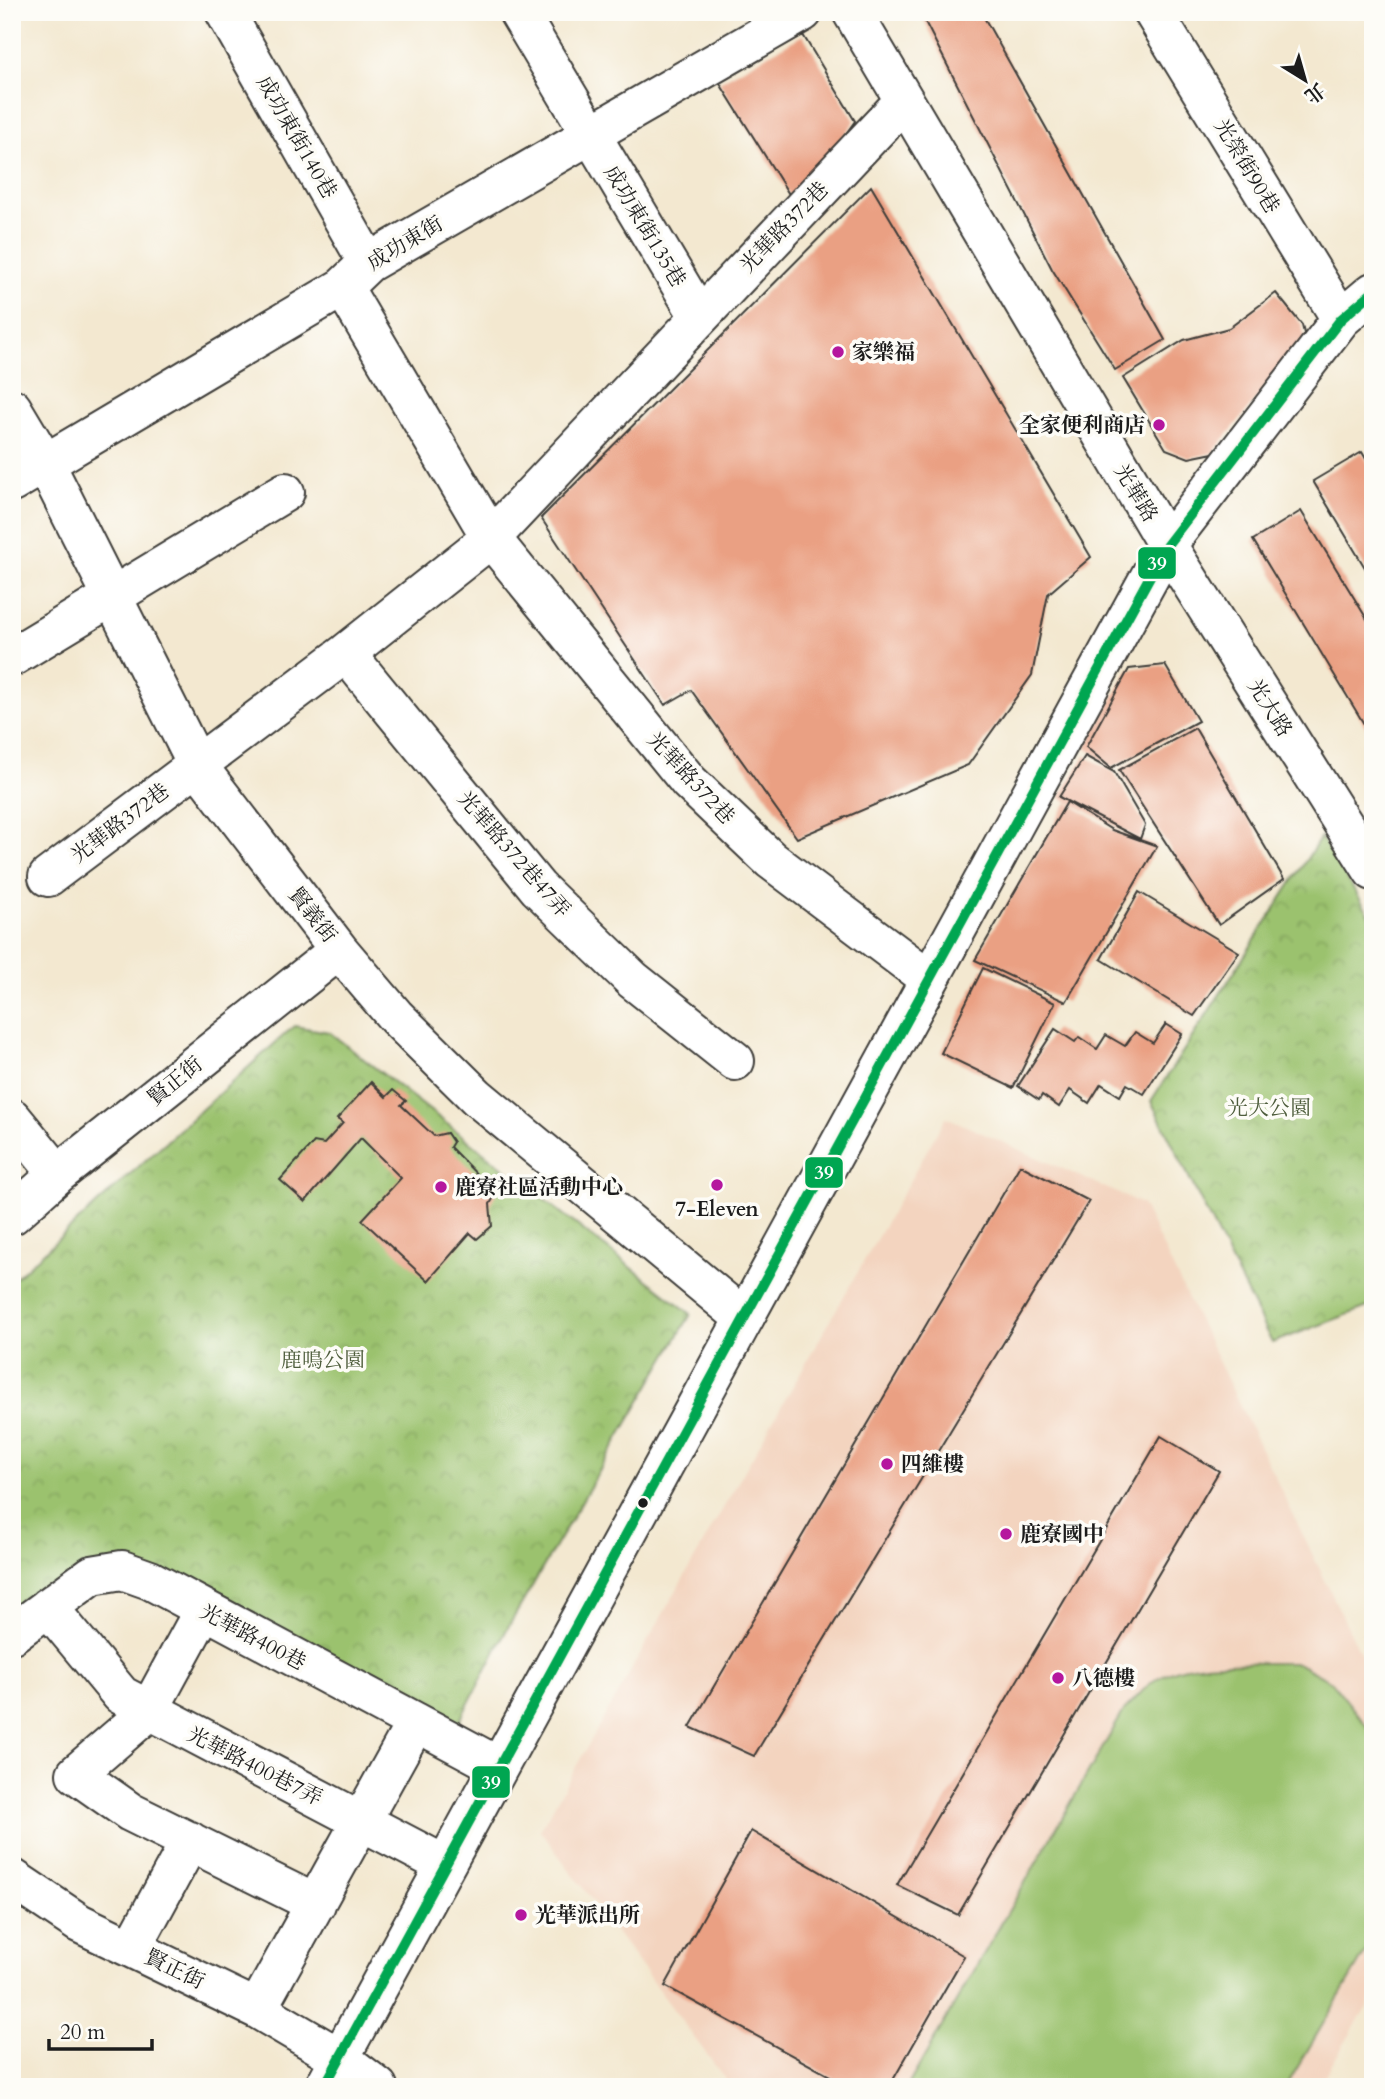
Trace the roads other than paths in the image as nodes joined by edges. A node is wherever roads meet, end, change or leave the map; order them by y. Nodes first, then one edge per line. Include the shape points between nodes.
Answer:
1 (225, 12) edge
2 (518, 12) edge
3 (803, 12) edge
4 (852, 12) edge
5 (1153, 12) edge
6 (904, 101) junction
7 (591, 136) junction
8 (356, 275) junction
9 (1373, 292) edge
10 (699, 316) junction
11 (1341, 319) junction
12 (12, 408) edge
13 (45, 463) junction
14 (12, 483) edge
15 (285, 492) dead end
16 (491, 538) junction
17 (1167, 545) junction
18 (113, 596) junction
19 (346, 653) junction
20 (12, 657) edge
21 (197, 765) junction
22 (1373, 871) edge
23 (48, 877) dead end
24 (339, 950) junction
25 (929, 979) junction
26 (735, 1061) dead end
27 (12, 1118) edge
28 (58, 1174) junction
29 (12, 1215) edge
30 (744, 1318) junction
31 (48, 1607) junction
32 (202, 1611) junction
33 (12, 1634) edge
34 (148, 1712) junction
35 (416, 1722) junction
36 (498, 1766) junction
37 (361, 1821) junction
38 (190, 1841) junction
39 (446, 1865) junction
40 (12, 1878) edge
41 (316, 1904) junction
42 (132, 1948) junction
43 (257, 2009) junction
44 (332, 2072) edge
45 (379, 2087) edge

1 - 8 street, 成功東街140巷
2 - 7 street, 成功東街135巷
3 - 7 street, 成功東街
4 - 6 street, 光華路
5 - 11 street, 光榮街90巷
6 - 10 street, 光華路372巷
6 - 17 street, 光華路
7 - 8 street, 成功東街
7 - 10 street, 成功東街135巷
8 - 13 street, 成功東街
8 - 16 street, 光華路372巷
9 - 11 street
10 - 16 street, 光華路372巷
11 - 17 street
12 - 13 street, 賢義街
13 - 14 street, 成功東街
13 - 18 street, 賢義街
15 - 18 street
16 - 19 street, 光華路372巷
16 - 25 street, 光華路372巷 via 689,782 771,860
17 - 22 street, 光大路
17 - 25 street, 光華路
18 - 20 street
18 - 21 street, 賢義街
19 - 21 street, 光華路372巷
19 - 26 street, 光華路372巷47弄 via 538,888 633,980
21 - 23 street, 光華路372巷
21 - 24 street, 賢義街
24 - 28 street, 賢正街
24 - 30 street, 賢義街 via 396,1017 477,1097
25 - 30 street, 光華路
27 - 28 street
28 - 29 street, 賢正街
30 - 36 street, 光華路
31 - 32 street, 光華路400巷 via 92,1575 122,1570
31 - 33 street, 光華路400巷
31 - 34 street, 光華路400巷7弄 via 121,1695
32 - 34 street
32 - 35 street, 光華路400巷
34 - 37 street, 光華路400巷7弄
34 - 38 street via 76,1774 130,1812
35 - 36 street, 光華路400巷
35 - 37 street
36 - 39 street, 光華路
37 - 39 street, 光華路400巷7弄
37 - 41 street
38 - 41 street
38 - 42 street
39 - 44 street, 光華路
40 - 42 street, 賢正街 via 79,1923
41 - 43 street
42 - 43 street, 賢正街
43 - 44 street, 賢正街
44 - 45 street, 賢正街

